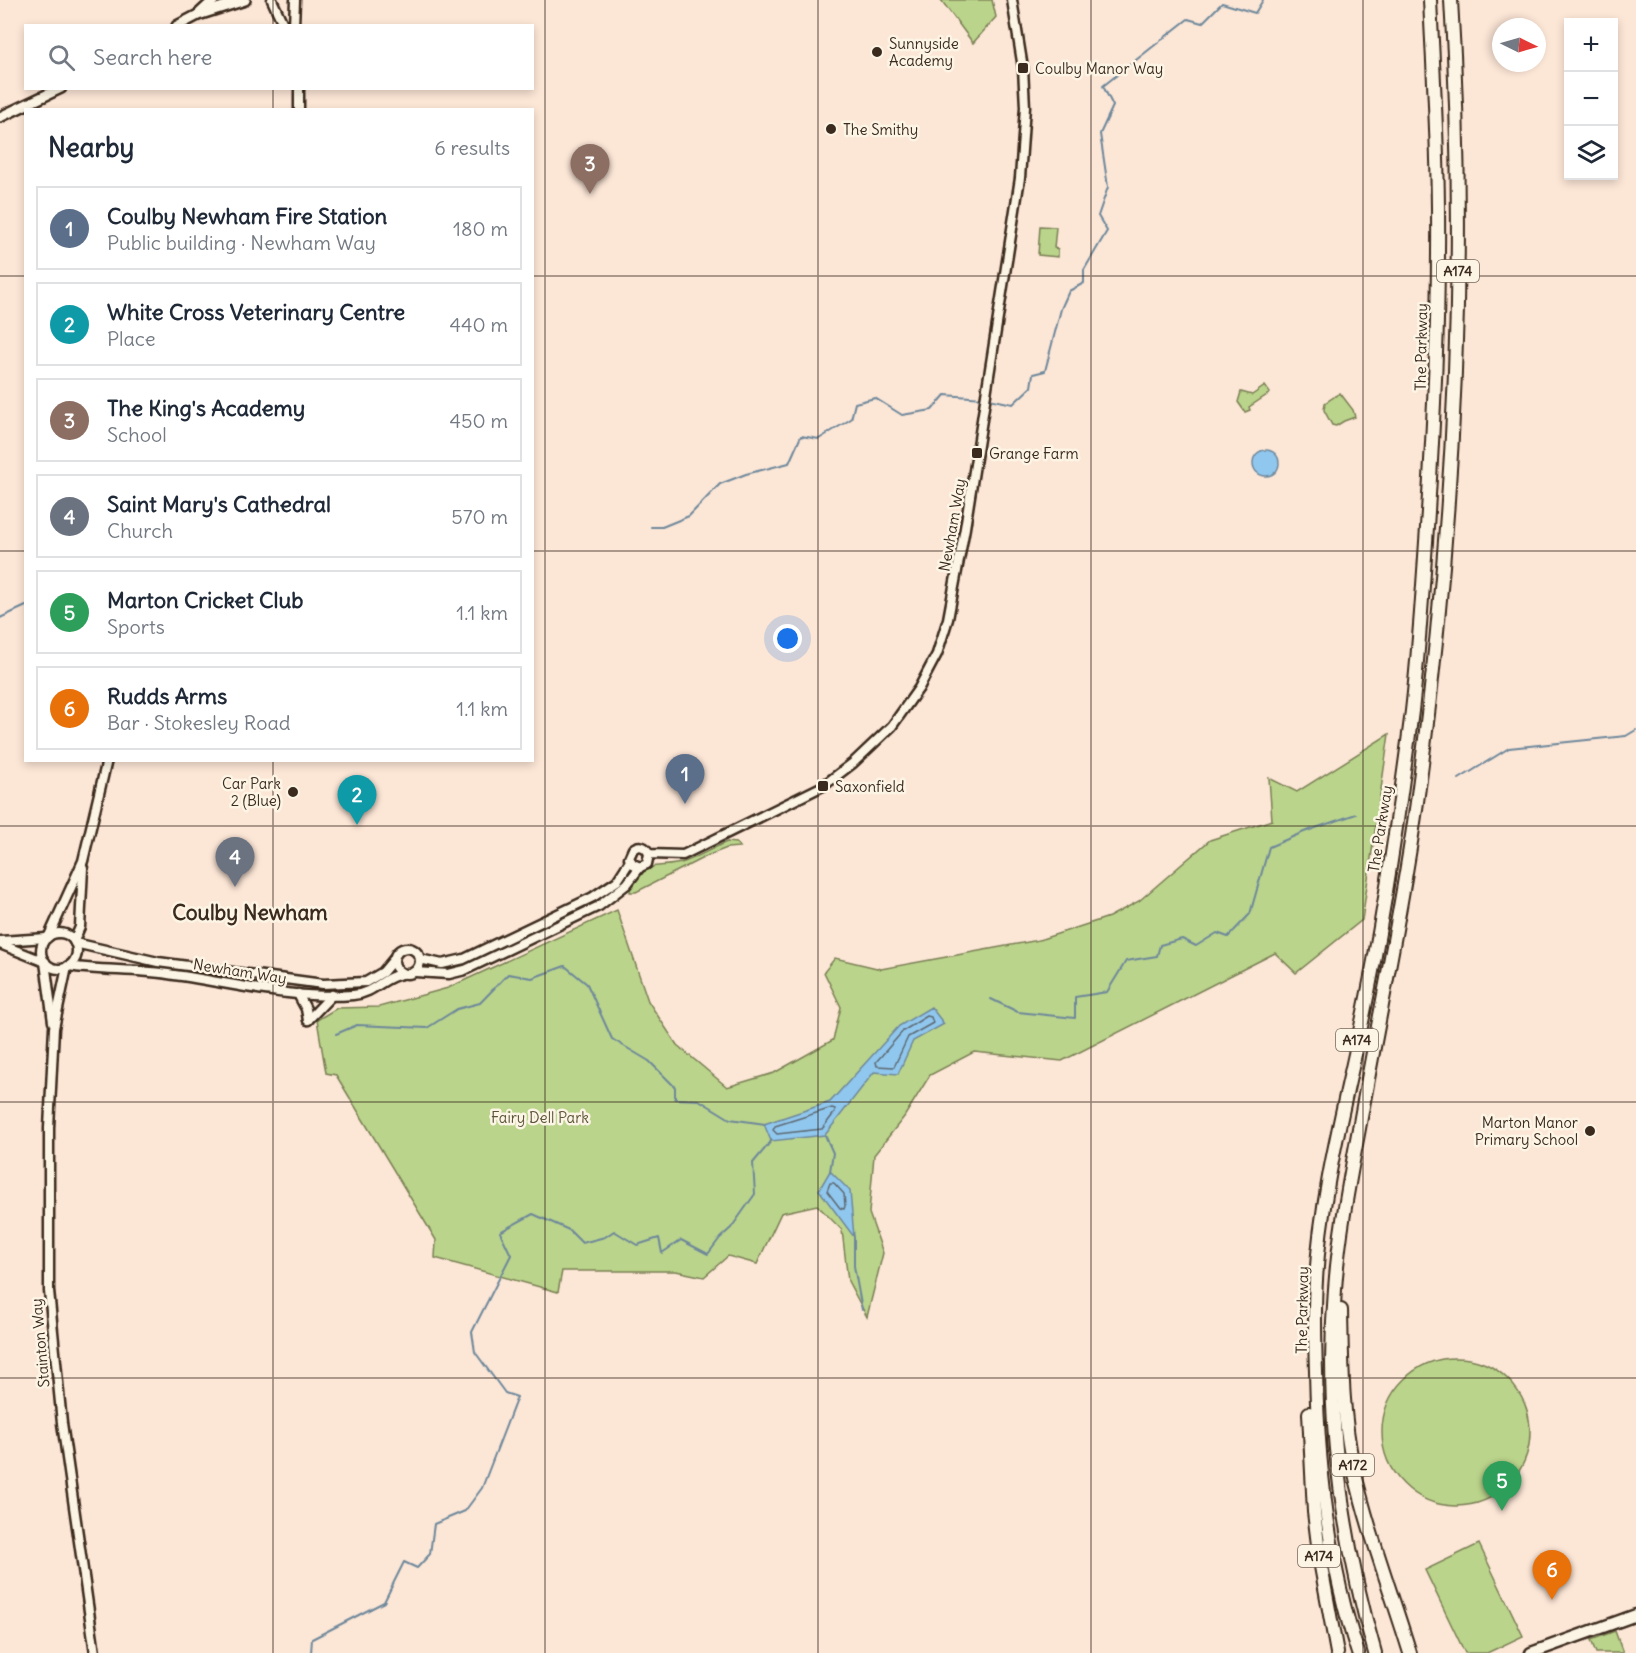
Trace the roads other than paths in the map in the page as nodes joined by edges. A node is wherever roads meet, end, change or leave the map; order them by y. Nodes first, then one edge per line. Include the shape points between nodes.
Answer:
1 (214, 0) edge
2 (245, 0) edge
3 (272, 0) edge
4 (294, 0) edge
5 (1012, 0) edge
6 (1430, 0) edge
7 (1451, 0) edge
8 (198, 15) junction
9 (181, 24) edge
10 (283, 24) edge
11 (294, 24) edge
12 (57, 90) edge
13 (299, 90) edge
14 (299, 108) edge
15 (0, 117) edge
16 (107, 762) edge
17 (650, 854) junction
18 (83, 861) junction
19 (630, 861) junction
20 (640, 867) junction
21 (48, 937) junction
22 (75, 942) junction
23 (0, 943) edge
24 (420, 959) junction
25 (393, 960) junction
26 (45, 962) junction
27 (67, 967) junction
28 (415, 972) junction
29 (402, 974) junction
30 (298, 994) junction
31 (332, 995) junction
32 (54, 1028) junction
33 (1347, 1195) junction
34 (1316, 1292) junction
35 (1636, 1615) edge
36 (1536, 1652) edge
37 (95, 1653) edge
38 (1337, 1653) edge
39 (1358, 1653) edge
40 (1375, 1653) edge
41 (1410, 1653) edge

1 - 8 main road
2 - 8 main road
3 - 10 street
4 - 11 street
5 - 17 street, Newham Way via 1023,68 1020,178 965,528 948,618 932,665 892,726 824,786 683,855
6 - 34 highway, The Parkway / A174 via 1438,252 1433,434 1421,627 1388,878 1328,1184
7 - 33 highway, The Parkway / A174 via 1457,139 1457,345 1440,598 1406,871
8 - 9 main road
12 - 15 main road
13 - 14 street
16 - 18 street
17 - 19 street, Newham Way via 642,846 636,847 630,851
17 - 20 street, Newham Way via 647,864
18 - 21 street
18 - 22 street via 80,927
19 - 20 street
19 - 24 street, Newham Way via 616,881 593,897 464,959 442,964
20 - 28 street, Newham Way via 627,884 599,906 465,970 448,974
21 - 22 street via 66,934
21 - 23 street
21 - 26 street via 41,952
22 - 25 street, Newham Way via 158,962 323,984 366,982
22 - 27 street via 77,953
23 - 26 street
24 - 25 street, Newham Way via 413,949 404,948
24 - 28 street
25 - 29 street
26 - 27 street via 55,968
26 - 32 street, Stainton Way
27 - 30 street, Newham Way via 165,974
27 - 32 street, Stainton Way
28 - 29 street, Newham Way
29 - 31 street, Newham Way via 393,975 369,992
30 - 31 street, Newham Way
30 - 31 street via 308,1020
32 - 37 street, Stainton Way via 49,1128 49,1291 62,1423
33 - 40 highway, The Parkway / A174 via 1334,1293 1335,1440 1354,1573
33 - 41 highway, A172 via 1341,1305 1347,1426 1363,1504
34 - 38 highway, A174 via 1309,1340 1310,1457 1320,1561
34 - 39 highway, The Parkway / A174 via 1320,1467 1334,1560
35 - 36 main road

